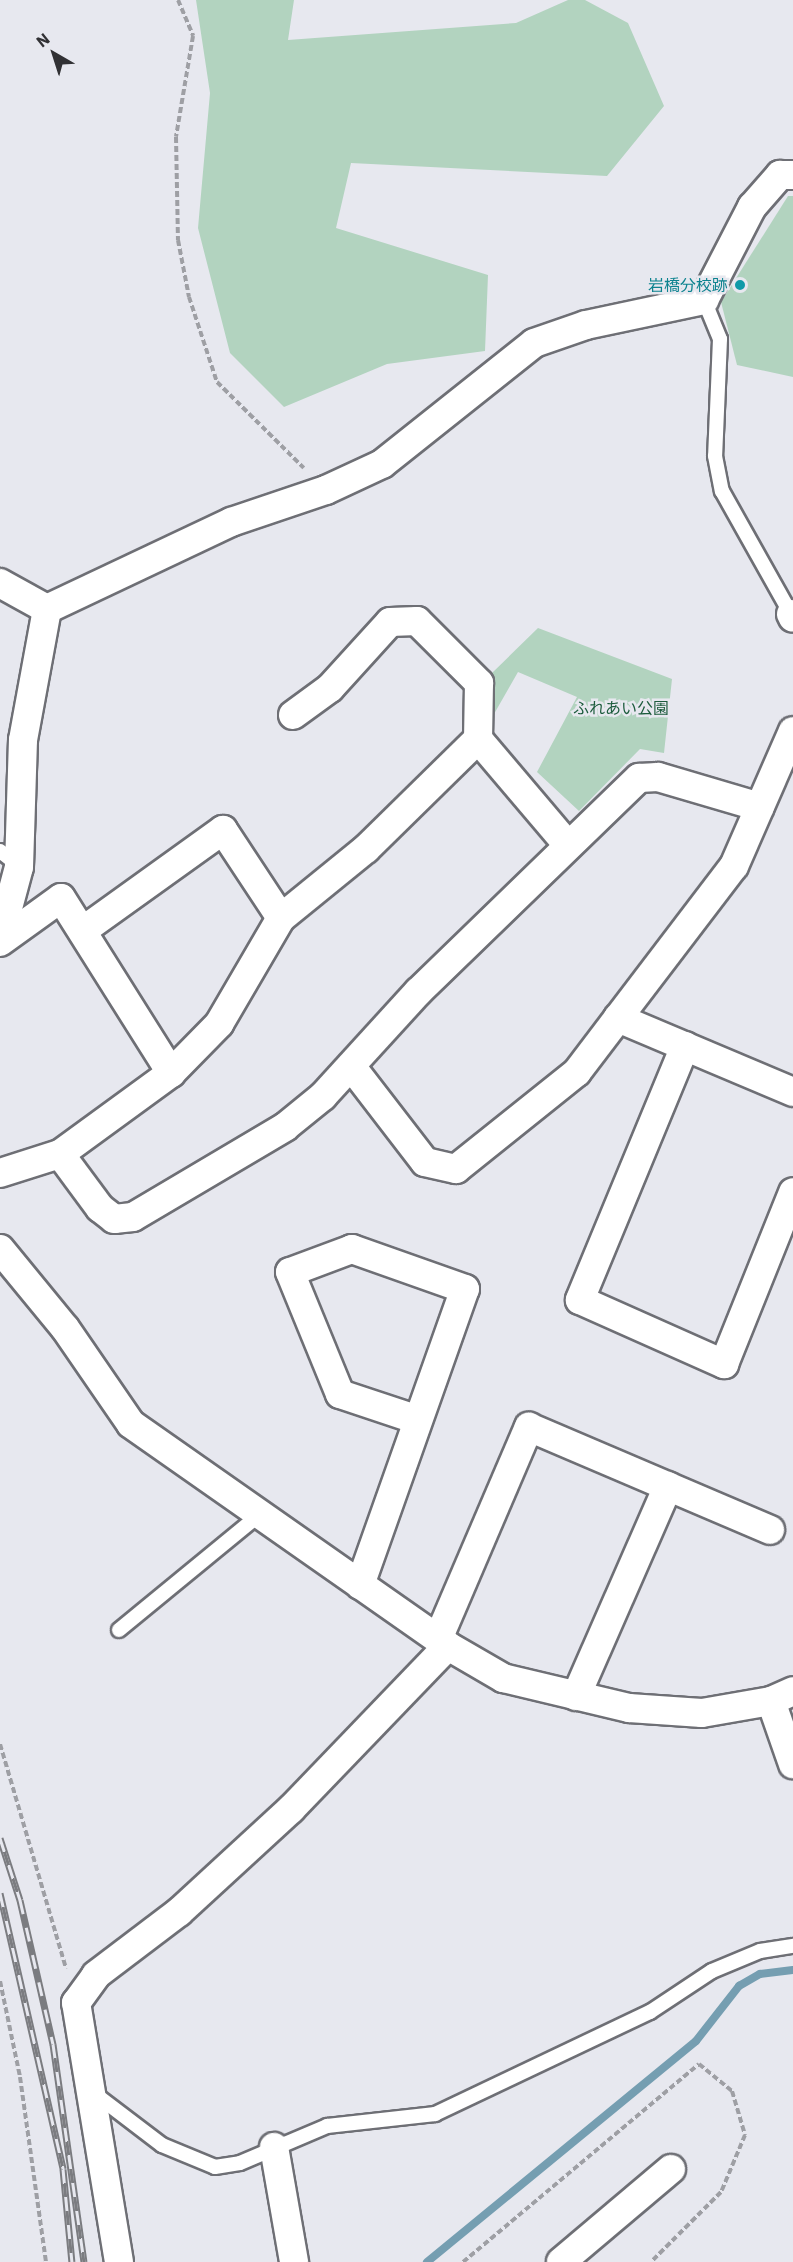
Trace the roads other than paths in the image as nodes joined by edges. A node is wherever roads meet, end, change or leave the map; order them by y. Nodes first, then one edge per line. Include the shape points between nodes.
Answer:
1 (793, 175) edge
2 (705, 300) junction
3 (0, 583) edge
4 (46, 609) junction
5 (792, 616) edge
6 (293, 714) dead end
7 (793, 731) edge
8 (478, 739) junction
9 (760, 807) junction
10 (568, 845) junction
11 (10, 859) edge
12 (281, 918) junction
13 (85, 929) junction
14 (0, 940) edge
15 (618, 1018) junction
16 (685, 1046) junction
17 (351, 1066) junction
18 (171, 1073) junction
19 (793, 1092) edge
20 (60, 1154) junction
21 (0, 1173) edge
22 (793, 1192) edge
23 (0, 1249) edge
24 (418, 1420) junction
25 (668, 1486) junction
26 (260, 1514) junction
27 (770, 1530) dead end
28 (360, 1585) junction
29 (119, 1630) dead end
30 (443, 1642) junction
31 (576, 1696) junction
32 (782, 1696) edge
33 (793, 1764) edge
34 (793, 1946) edge
35 (95, 2093) junction
36 (274, 2146) junction
37 (671, 2169) dead end
38 (119, 2262) edge
39 (294, 2262) edge
40 (561, 2262) edge

1 - 2 street via 780,175 752,207
2 - 4 street via 586,325 534,344 381,464 326,490 231,522
2 - 5 lane via 720,339 715,456 722,491
3 - 4 street
4 - 11 street via 23,740
6 - 8 street via 330,688 390,622 417,621 479,683
7 - 9 street
8 - 10 street
8 - 12 street via 366,849
9 - 10 street via 658,777 639,778
9 - 15 street via 734,866
10 - 17 street
11 - 14 street
12 - 13 street via 224,830
12 - 18 street via 219,1024
13 - 14 street via 61,898
13 - 18 street
15 - 16 street
15 - 17 street via 577,1072 456,1169 425,1162
16 - 19 street
16 - 22 street via 580,1300 724,1364
17 - 20 street via 285,1127 133,1217 114,1219 100,1208
18 - 20 street
20 - 21 street
23 - 26 street via 65,1328 131,1424
24 - 24 street via 465,1288 352,1249 290,1272 340,1394
24 - 28 street
25 - 27 street
25 - 30 street via 529,1427
25 - 31 street
26 - 28 street
26 - 29 lane
28 - 30 street
30 - 31 street via 503,1678
30 - 35 street via 291,1809 179,1912 96,1975 76,2003
31 - 32 street via 629,1708 702,1713
32 - 33 street
34 - 36 lane via 760,1951 712,1971 650,2012 435,2114 327,2126
35 - 36 lane via 162,2145 215,2168
35 - 38 street
36 - 39 street
37 - 40 street

